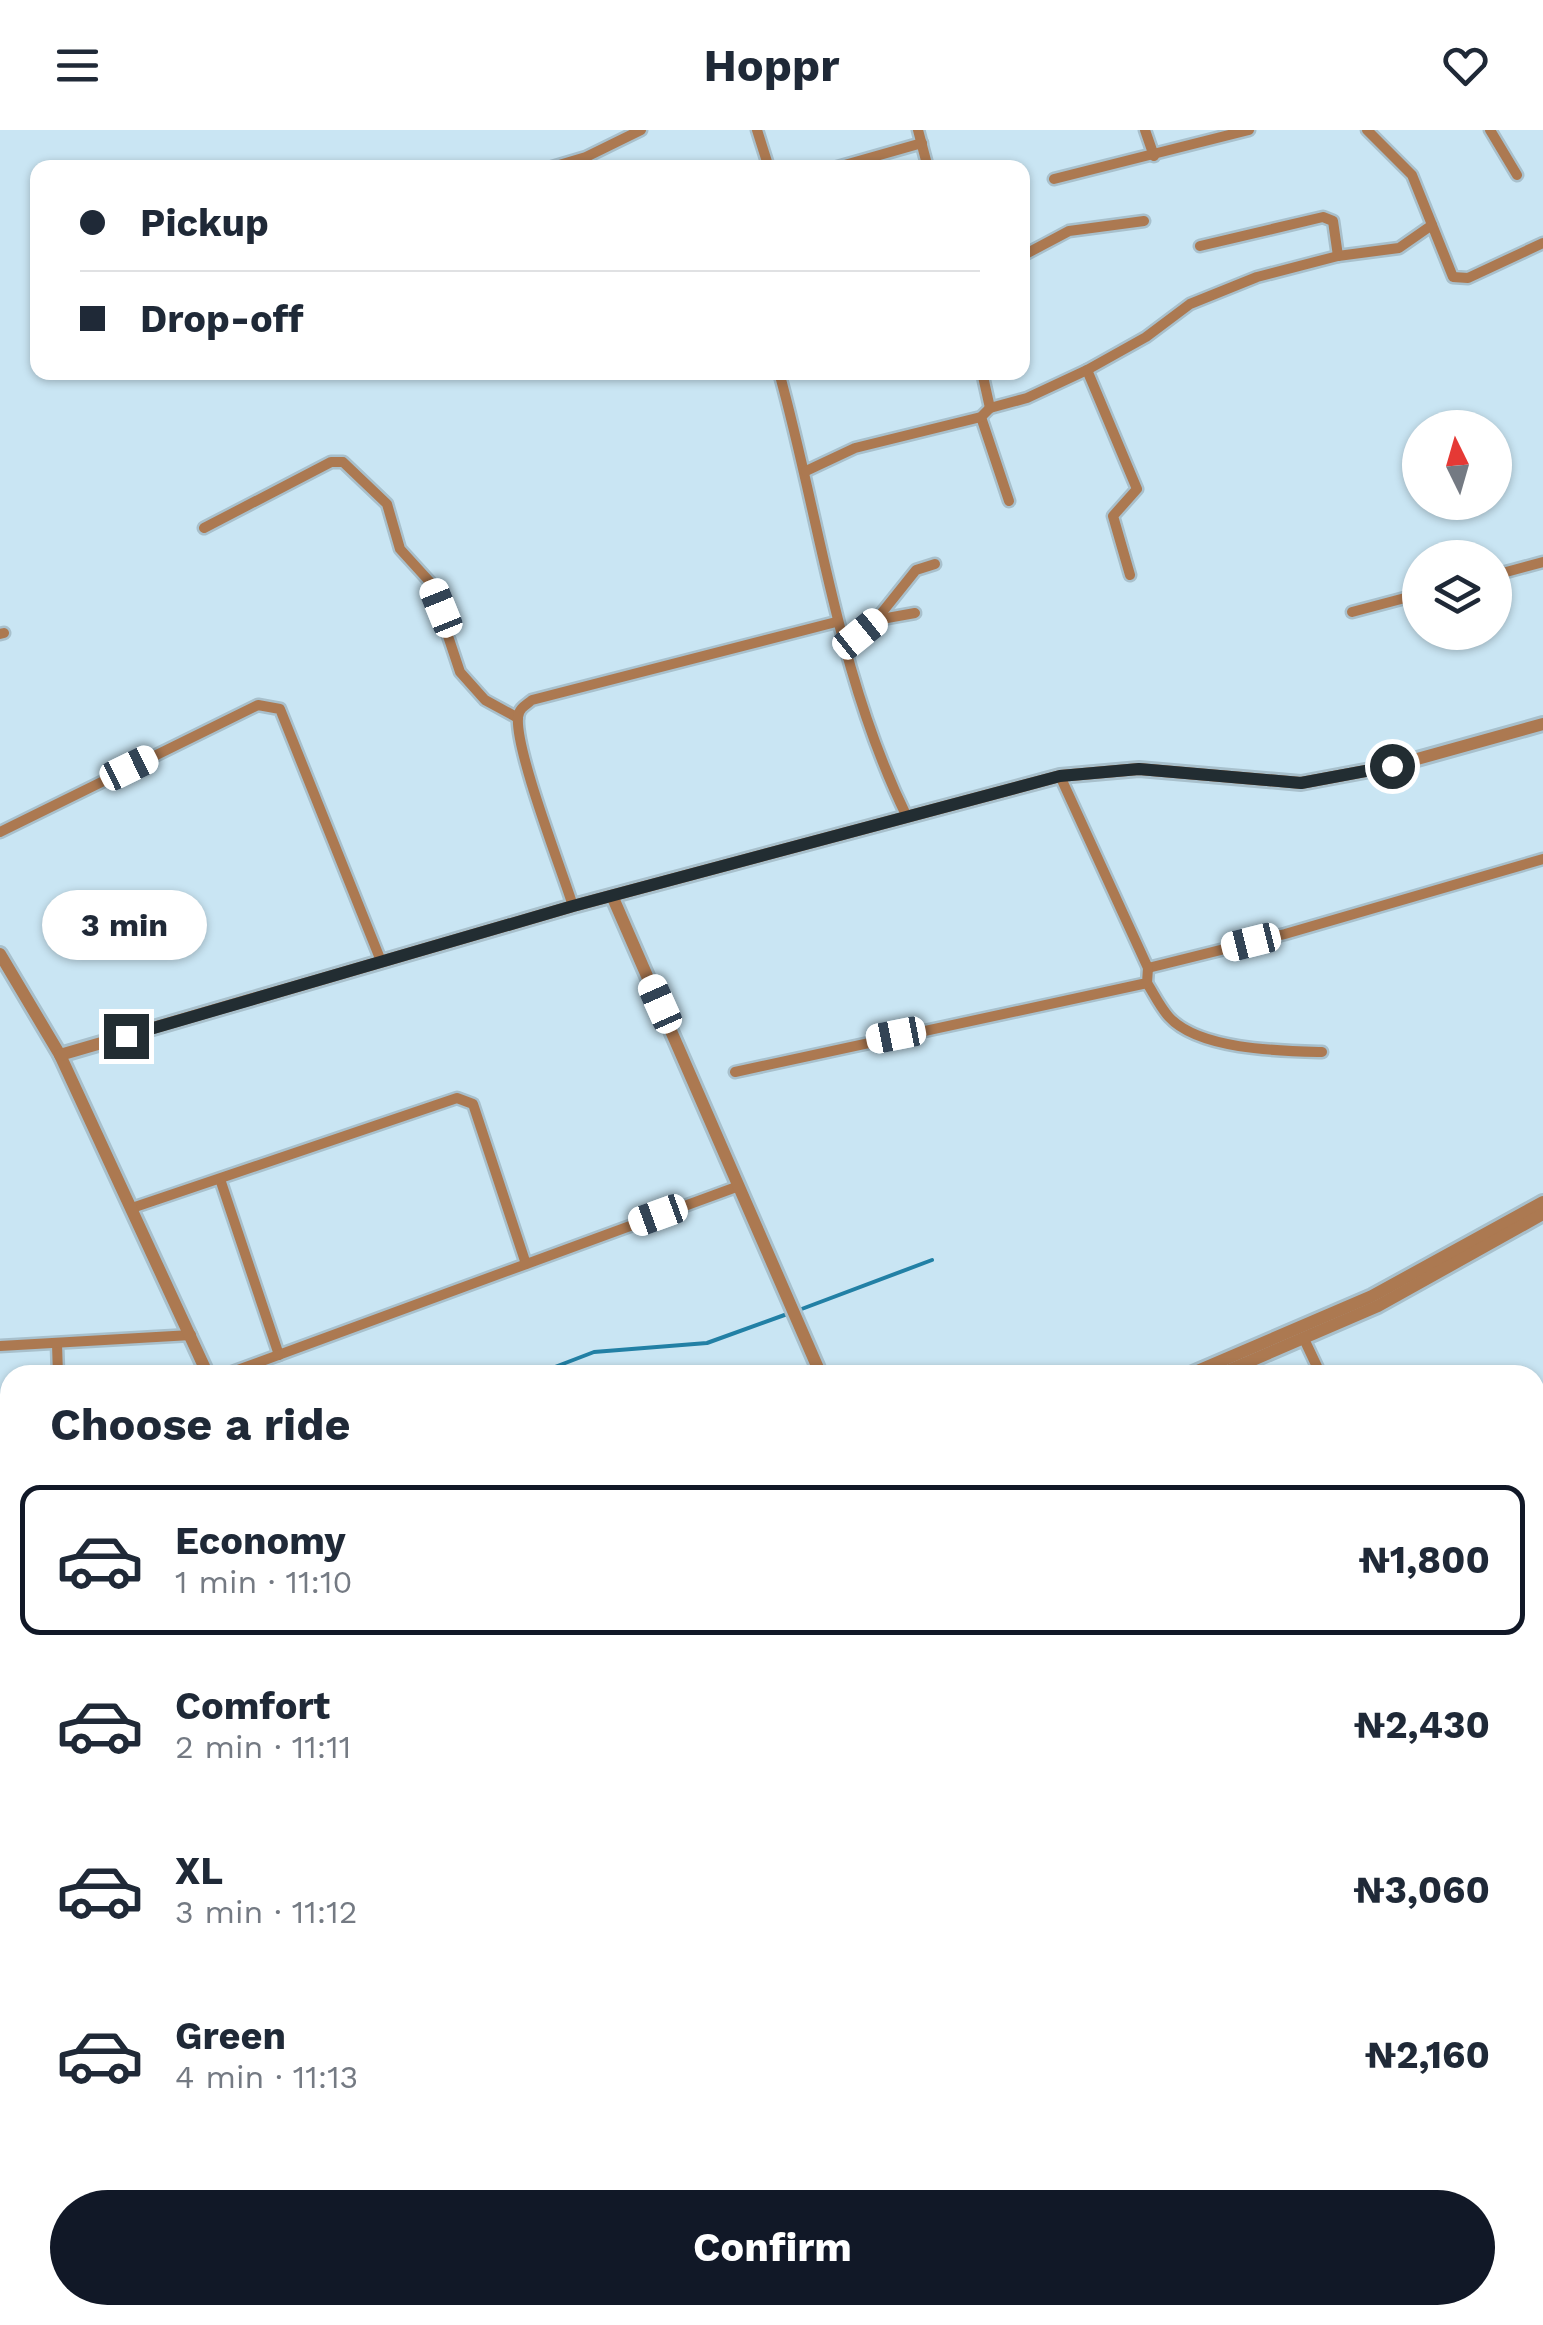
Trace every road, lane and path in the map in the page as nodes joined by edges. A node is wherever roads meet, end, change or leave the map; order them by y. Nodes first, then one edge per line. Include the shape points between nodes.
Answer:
1 (757, 130) edge
2 (918, 130) edge
3 (1145, 130) edge
4 (1249, 130) edge
5 (1367, 130) edge
6 (1490, 130) edge
7 (638, 131) edge
8 (922, 143) junction
9 (1154, 156) junction
10 (579, 160) edge
11 (766, 160) edge
12 (862, 160) edge
13 (926, 160) edge
14 (1517, 175) dead end
15 (1054, 178) dead end
16 (1144, 221) dead end
17 (1432, 225) junction
18 (1543, 243) edge
19 (1200, 246) dead end
20 (1030, 252) edge
21 (1338, 256) junction
22 (1087, 370) junction
23 (780, 380) edge
24 (983, 380) edge
25 (986, 413) junction
26 (806, 472) junction
27 (1009, 501) dead end
28 (204, 528) dead end
29 (1543, 562) edge
30 (935, 564) dead end
31 (1512, 570) edge
32 (1130, 576) dead end
33 (1402, 599) edge
34 (1352, 612) dead end
35 (915, 613) dead end
36 (876, 620) junction
37 (836, 622) junction
38 (842, 648) junction
39 (518, 718) junction
40 (1543, 724) edge
41 (1060, 776) junction
42 (907, 817) junction
43 (0, 832) edge
44 (1543, 859) edge
45 (613, 898) junction
46 (573, 906) junction
47 (0, 954) edge
48 (381, 962) junction
49 (1148, 968) junction
50 (1147, 983) junction
51 (1322, 1052) dead end
52 (60, 1054) junction
53 (735, 1072) dead end
54 (220, 1179) junction
55 (739, 1186) junction
56 (1543, 1202) edge
57 (132, 1208) junction
58 (1543, 1214) edge
59 (526, 1264) junction
60 (191, 1335) junction
61 (1304, 1339) junction
62 (57, 1344) junction
63 (0, 1346) edge
64 (279, 1354) junction
65 (58, 1365) edge
66 (204, 1365) edge
67 (250, 1365) edge
68 (817, 1365) edge
69 (1211, 1365) edge
70 (1242, 1365) edge
71 (1316, 1365) edge

1 - 11 street
2 - 8 street
3 - 9 street
4 - 9 street
5 - 17 street via 1412,175
6 - 14 street
7 - 10 street
8 - 12 street
8 - 13 street
9 - 15 street
16 - 20 street via 1068,231
17 - 18 street via 1448,270 1460,279
17 - 21 street via 1400,248
19 - 21 street via 1323,217 1333,221
21 - 22 street via 1257,277 1190,304
22 - 25 street
22 - 32 street via 1137,489 1114,516
23 - 26 street
24 - 25 street
25 - 26 street via 855,448
25 - 27 street
26 - 37 street
28 - 39 street via 331,462 343,462 387,504 400,548 430,582 460,672 485,700
29 - 31 street
30 - 36 street via 916,570
33 - 34 street
35 - 36 street
36 - 38 street
37 - 38 street
37 - 39 street via 532,700
38 - 42 street via 877,753
39 - 46 street
40 - 41 street via 1392,766 1301,783 1139,769
41 - 42 street
41 - 49 street
42 - 45 street
43 - 48 street via 258,704 273,704
44 - 49 street
45 - 46 street
45 - 55 street
46 - 48 street
47 - 52 street
48 - 52 street
49 - 50 street
50 - 51 street via 1171,1020 1208,1036 1266,1051
50 - 53 street
52 - 57 street
54 - 57 street
54 - 59 street via 448,1098 466,1100 473,1104
54 - 64 street
55 - 59 street
55 - 68 street
56 - 69 street via 1372,1296
57 - 60 street
58 - 61 street via 1378,1306
59 - 64 street
60 - 62 street
60 - 66 street
61 - 70 street
61 - 71 street
62 - 63 street
62 - 65 street
64 - 67 street

